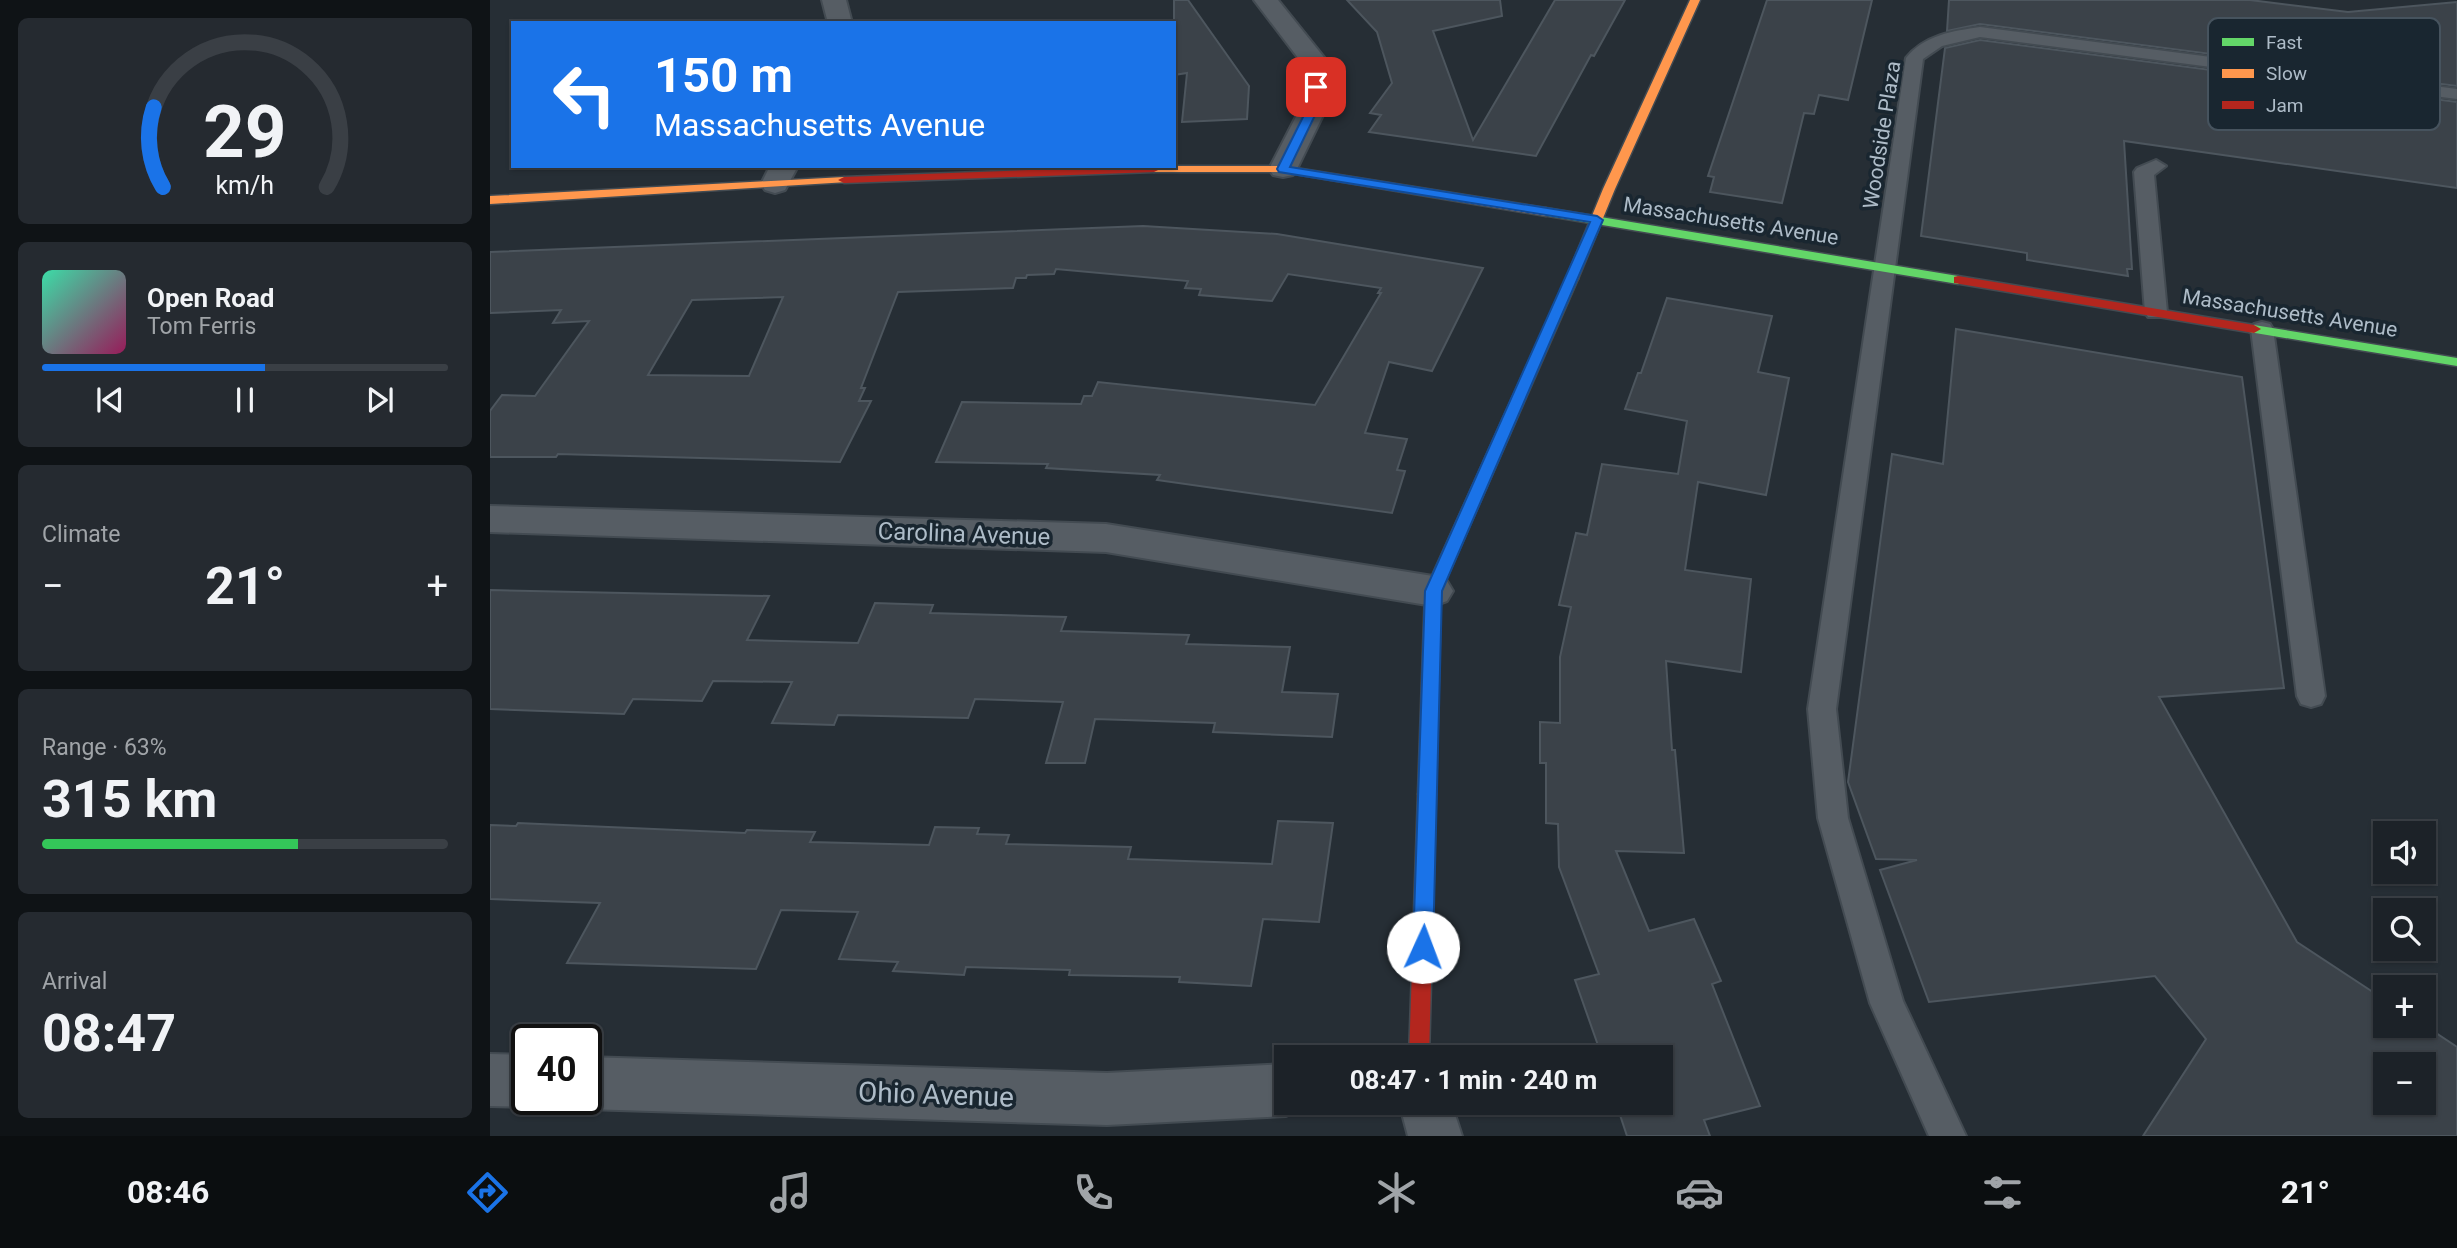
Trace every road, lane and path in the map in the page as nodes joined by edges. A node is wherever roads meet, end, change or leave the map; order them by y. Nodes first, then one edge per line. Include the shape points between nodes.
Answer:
1 (834, 0) edge
2 (1266, 0) edge
3 (1695, 0) edge
4 (839, 21) edge
5 (2208, 62) edge
6 (2155, 166) dead end
7 (1176, 167) edge
8 (1109, 168) edge
9 (1283, 169) junction
10 (780, 175) edge
11 (490, 200) edge
12 (1597, 220) junction
13 (1884, 267) junction
14 (2156, 312) junction
15 (2262, 330) junction
16 (2457, 362) edge
17 (490, 519) edge
18 (1433, 591) junction
19 (2311, 696) dead end
20 (1419, 1045) edge
21 (490, 1080) edge
22 (511, 1081) edge
23 (602, 1083) edge
24 (1274, 1091) edge
25 (1429, 1115) edge
26 (1436, 1136) edge
27 (1948, 1136) edge

1 - 4 street
2 - 9 street via 1318,66 1314,107
3 - 12 street
5 - 13 lane, Woodside Plaza via 1980,32 1922,48 1915,58
6 - 14 lane via 2144,172
7 - 9 street, Massachusetts Avenue
8 - 10 street, Massachusetts Avenue
9 - 12 street, Massachusetts Avenue
10 - 11 street, Massachusetts Avenue
12 - 13 street, Massachusetts Avenue
12 - 18 street
13 - 14 street, Massachusetts Avenue
13 - 27 lane via 1822,709 1833,818 1887,1003
14 - 15 street, Massachusetts Avenue
15 - 16 street, Massachusetts Avenue
15 - 19 lane
17 - 18 street, Carolina Avenue via 1106,538
18 - 20 street
21 - 22 street
23 - 24 street, Ohio Avenue via 1107,1099
25 - 26 street

